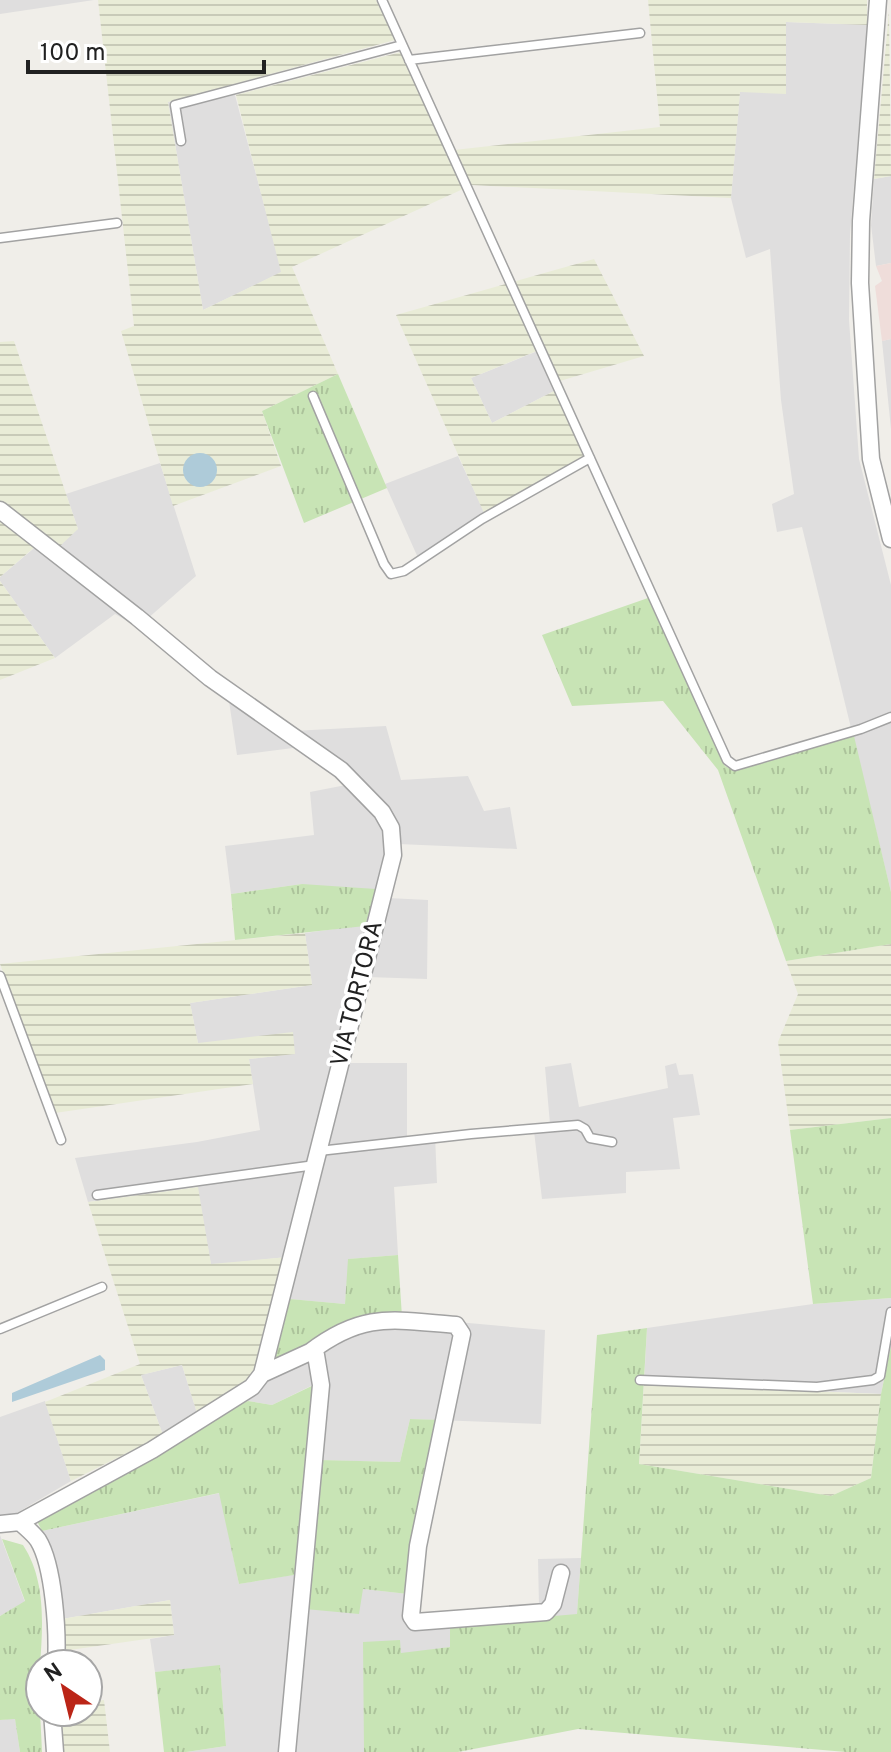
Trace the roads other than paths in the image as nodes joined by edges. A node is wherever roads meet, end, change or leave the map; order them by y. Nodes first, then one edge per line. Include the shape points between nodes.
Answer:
1 (382, 0) edge
2 (878, 0) edge
3 (640, 33) dead end
4 (402, 45) junction
5 (409, 60) junction
6 (181, 141) dead end
7 (117, 223) dead end
8 (0, 238) edge
9 (313, 396) dead end
10 (590, 458) junction
11 (0, 510) edge
12 (891, 539) edge
13 (891, 717) edge
14 (0, 976) edge
15 (61, 1140) dead end
16 (612, 1142) dead end
17 (317, 1158) junction
18 (97, 1195) dead end
19 (102, 1287) dead end
20 (891, 1312) edge
21 (0, 1329) edge
22 (310, 1352) junction
23 (262, 1374) junction
24 (640, 1380) dead end
25 (20, 1522) junction
26 (0, 1524) edge
27 (561, 1573) dead end
28 (57, 1648) edge
29 (53, 1728) edge
30 (55, 1752) edge
31 (287, 1752) edge

1 - 4 lane
2 - 12 street via 860,283 871,459
3 - 5 lane
4 - 5 lane
4 - 6 lane via 175,105
5 - 10 lane
7 - 8 lane
9 - 10 lane via 391,574
10 - 13 lane via 727,760 735,766
11 - 17 street, VIA TORTORA via 210,678 341,770 391,828 393,855
14 - 15 lane
16 - 17 lane via 590,1138 578,1125 471,1134
17 - 18 lane
17 - 23 street, VIA TORTORA
19 - 21 lane
20 - 24 lane via 880,1376 873,1380 817,1387
22 - 23 street
22 - 27 street via 349,1327 370,1322 456,1325 462,1334 418,1546 411,1616 415,1622 546,1612
22 - 31 street via 316,1355 321,1385
23 - 25 street via 252,1387 164,1442
25 - 26 street
25 - 28 street via 38,1540 50,1574
29 - 30 street

